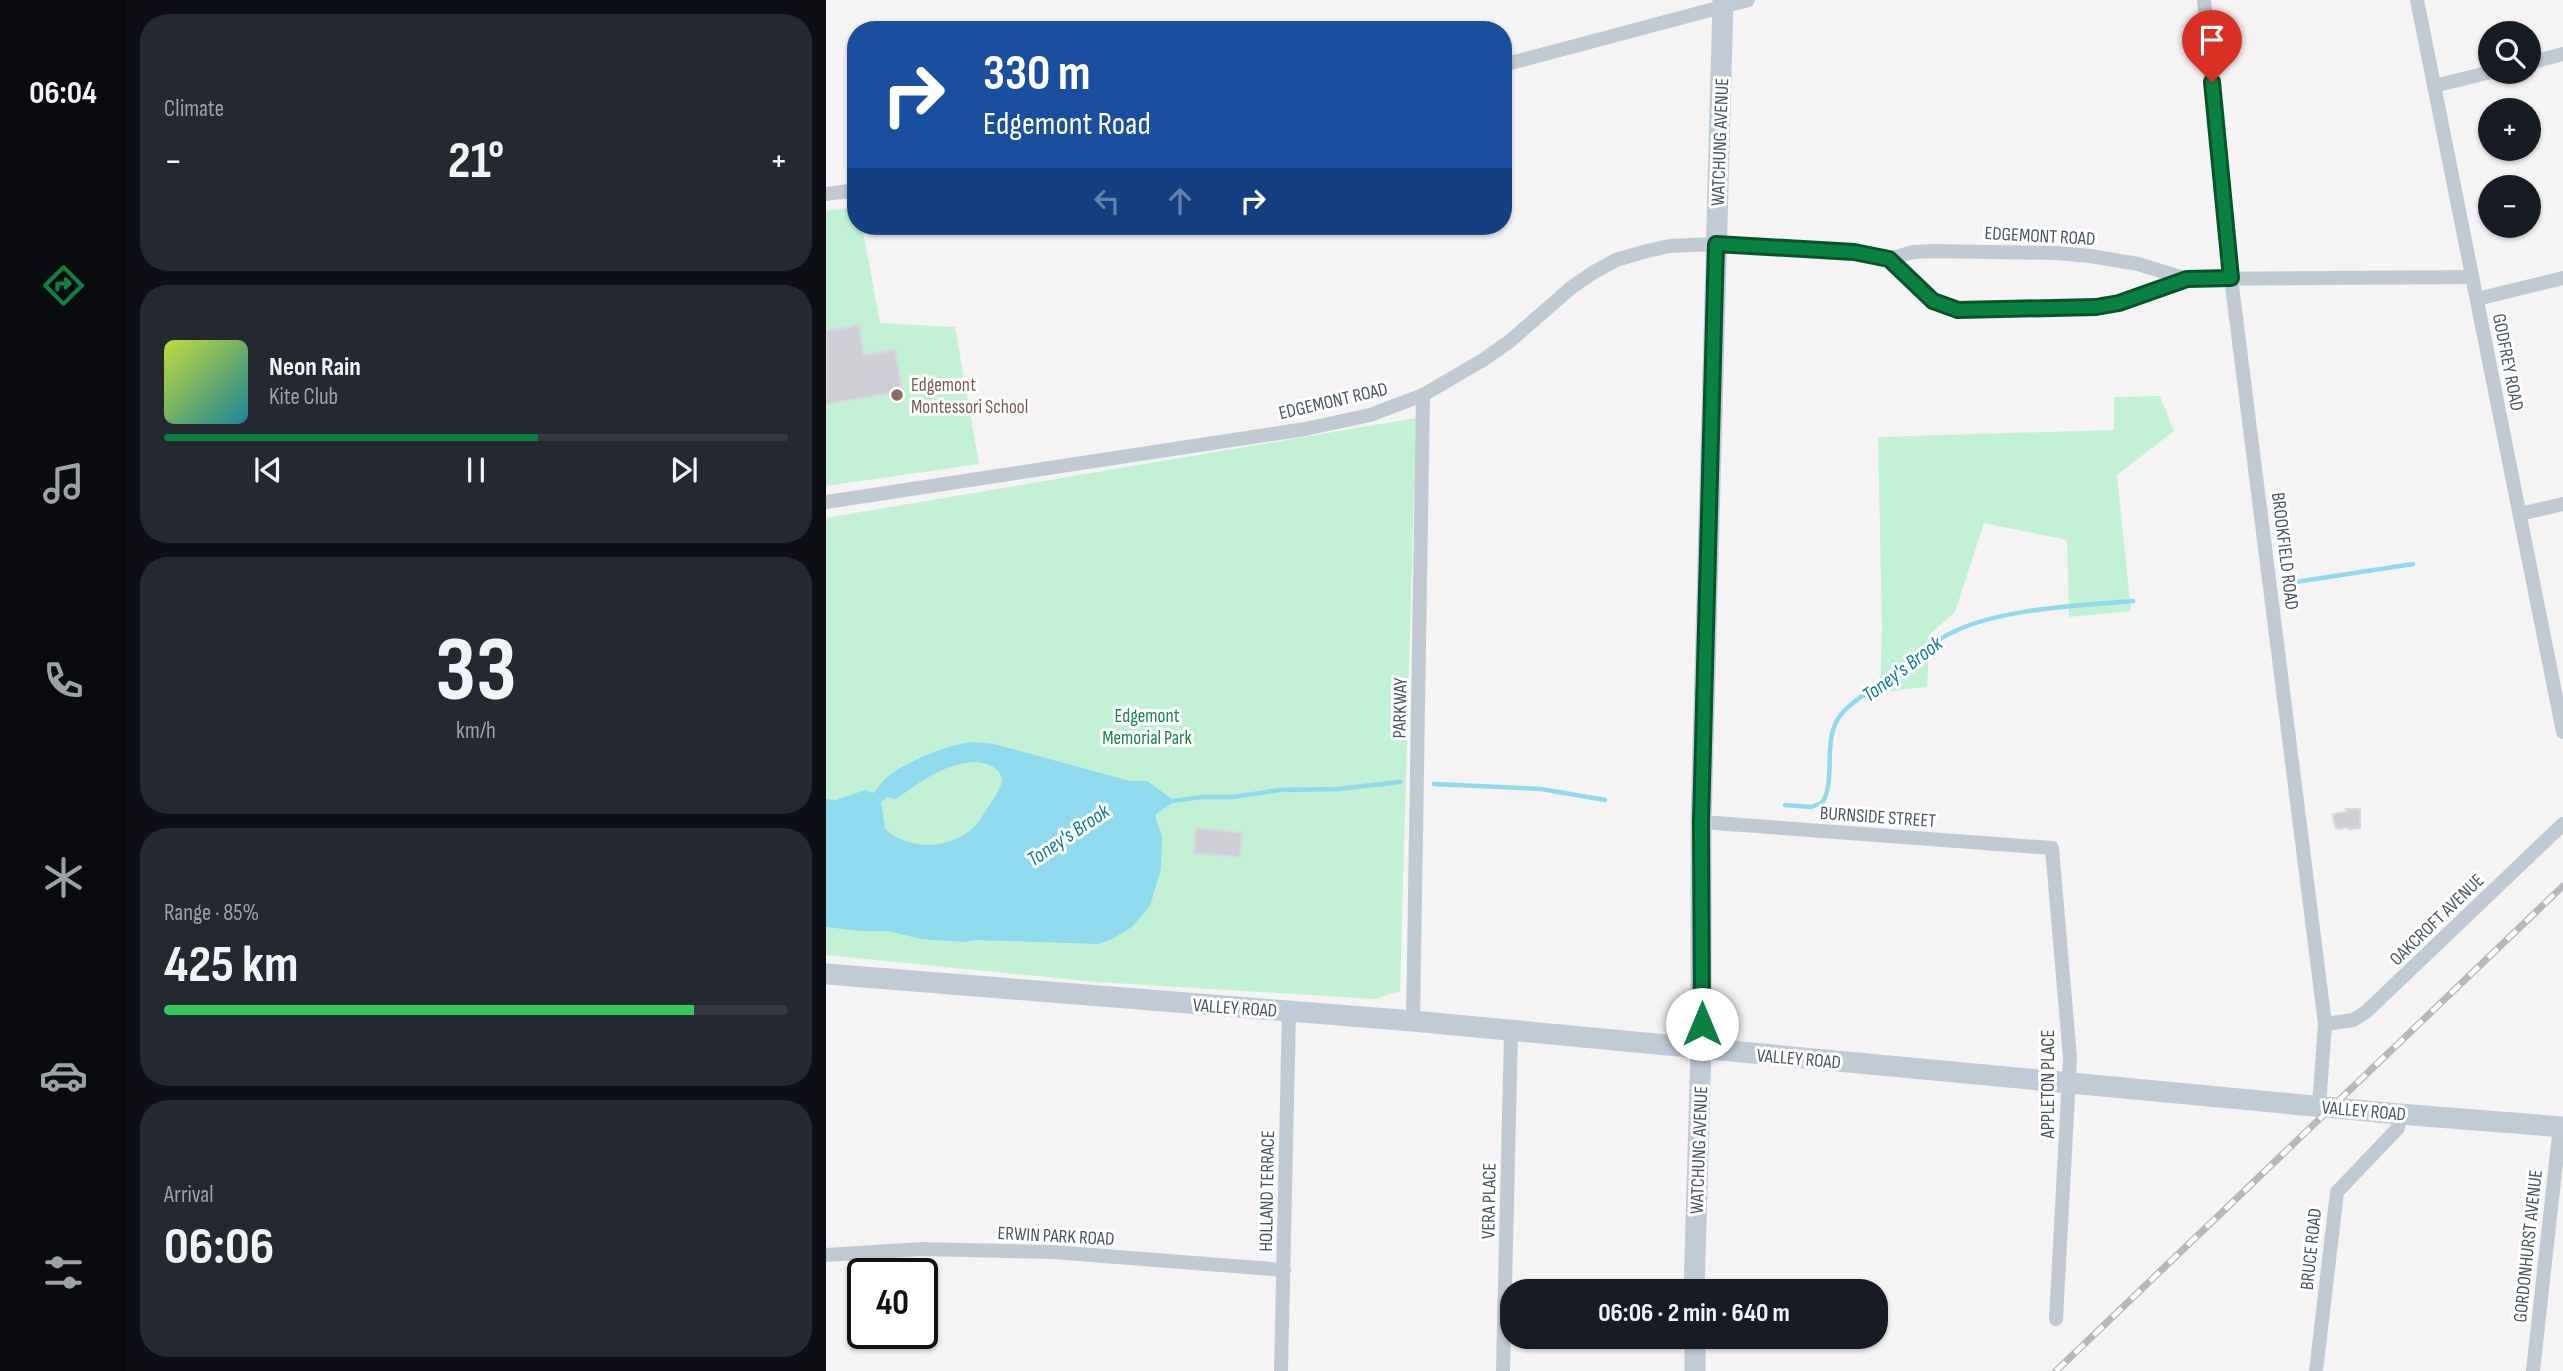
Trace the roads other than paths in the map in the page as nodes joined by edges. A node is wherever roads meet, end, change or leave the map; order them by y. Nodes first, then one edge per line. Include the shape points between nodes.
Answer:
1 (1748, 0) edge
2 (2204, 0) edge
3 (2417, 0) edge
4 (1723, 3) edge
5 (2563, 54) edge
6 (2541, 60) edge
7 (1512, 62) edge
8 (2478, 75) edge
9 (2434, 86) junction
10 (847, 191) edge
11 (826, 194) edge
12 (1716, 244) junction
13 (1889, 259) junction
14 (2472, 277) junction
15 (2231, 278) junction
16 (2563, 278) edge
17 (2187, 279) junction
18 (2477, 299) junction
19 (1423, 395) junction
20 (826, 502) edge
21 (2563, 504) edge
22 (2520, 514) junction
23 (2563, 732) edge
24 (1701, 822) junction
25 (2563, 824) edge
26 (2052, 848) joint
27 (826, 974) edge
28 (1290, 1011) junction
29 (1413, 1021) junction
30 (2325, 1024) junction
31 (1511, 1032) junction
32 (1702, 1049) junction
33 (2069, 1083) junction
34 (2319, 1106) junction
35 (2399, 1114) junction
36 (2561, 1126) edge
37 (826, 1255) edge
38 (1284, 1270) junction
39 (1695, 1279) edge
40 (2056, 1320) dead end
41 (1695, 1349) edge
42 (1282, 1371) edge
43 (1503, 1371) edge
44 (1695, 1371) edge
45 (2316, 1371) edge
46 (2533, 1371) edge

1 - 4 street
2 - 15 street, BROOKFIELD ROAD
3 - 9 street, GODFREY ROAD
4 - 7 street
4 - 12 main road, WATCHUNG AVENUE
5 - 6 street
8 - 9 street
9 - 14 street, GODFREY ROAD
10 - 11 street
12 - 13 street, EDGEMONT ROAD via 1854,252
12 - 19 street, EDGEMONT ROAD via 1669,246 1616,260 1573,287 1483,360
12 - 24 main road, WATCHUNG AVENUE
13 - 17 street, EDGEMONT ROAD via 1933,251 2056,253 2138,264
13 - 17 street, EDGEMONT ROAD via 1933,301 1958,310 2096,307
14 - 15 street, EDGEMONT ROAD
14 - 18 street, GODFREY ROAD
15 - 17 street, EDGEMONT ROAD
15 - 30 street, BROOKFIELD ROAD
16 - 18 street
18 - 22 street, GODFREY ROAD
19 - 20 street, EDGEMONT ROAD via 1370,415 1314,427
19 - 29 street, PARKWAY
21 - 22 street
22 - 23 street, GODFREY ROAD
24 - 26 street, BURNSIDE STREET
24 - 32 main road, WATCHUNG AVENUE
25 - 30 street, OAKCROFT AVENUE via 2365,1012 2353,1020
26 - 33 street, APPLETON PLACE
27 - 28 main road, VALLEY ROAD
28 - 29 main road, VALLEY ROAD
28 - 38 street, HOLLAND TERRACE
29 - 31 main road, VALLEY ROAD
30 - 34 street, BROOKFIELD ROAD
31 - 32 main road, VALLEY ROAD
31 - 43 street, VERA PLACE
32 - 33 main road, VALLEY ROAD
32 - 39 main road, WATCHUNG AVENUE
33 - 34 main road, VALLEY ROAD
33 - 40 street, APPLETON PLACE
34 - 35 main road, VALLEY ROAD
35 - 36 main road, VALLEY ROAD
35 - 45 street, BRUCE ROAD via 2398,1128 2336,1195
36 - 46 street, GORDONHURST AVENUE
37 - 38 street, ERWIN PARK ROAD via 920,1249 1053,1252
38 - 42 street, HOLLAND TERRACE
41 - 44 main road

